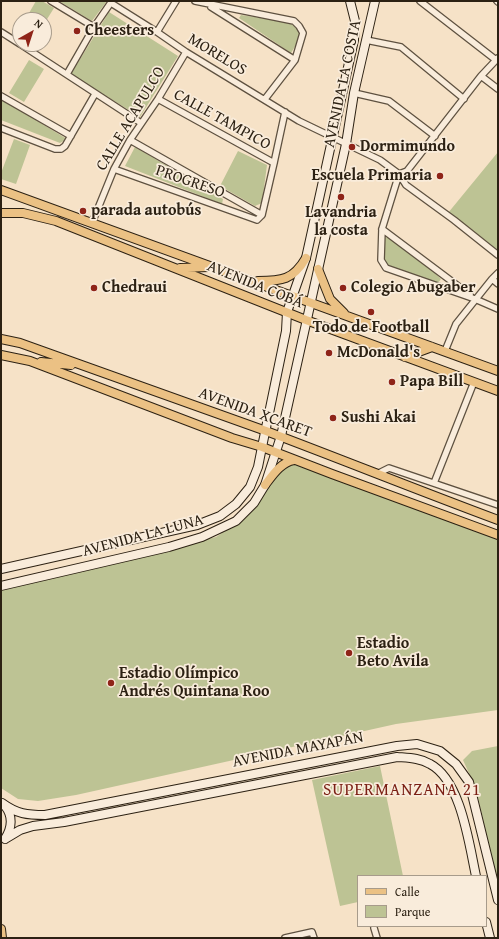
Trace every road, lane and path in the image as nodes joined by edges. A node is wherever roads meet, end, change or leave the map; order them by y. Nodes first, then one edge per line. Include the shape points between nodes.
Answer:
1 (52, 1) edge
2 (176, 1) edge
3 (195, 1) edge
4 (350, 1) edge
5 (375, 1) edge
6 (420, 1) edge
7 (111, 2) edge
8 (207, 4) junction
9 (94, 27) junction
10 (1, 32) edge
11 (157, 32) junction
12 (12, 39) edge
13 (366, 40) junction
14 (33, 52) edge
15 (186, 52) junction
16 (497, 59) edge
17 (295, 60) junction
18 (67, 74) junction
19 (481, 76) junction
20 (498, 89) edge
21 (354, 93) junction
22 (95, 94) junction
23 (1, 96) edge
24 (158, 99) junction
25 (265, 99) junction
26 (464, 99) junction
27 (285, 112) junction
28 (142, 123) junction
29 (1, 128) edge
30 (71, 136) junction
31 (435, 136) junction
32 (333, 137) junction
33 (130, 140) junction
34 (346, 144) junction
35 (274, 163) junction
36 (114, 169) junction
37 (399, 174) junction
38 (1, 190) edge
39 (40, 204) junction
40 (1, 213) edge
41 (260, 218) junction
42 (56, 221) junction
43 (92, 223) junction
44 (382, 229) junction
45 (498, 255) edge
46 (306, 257) junction
47 (320, 258) junction
48 (213, 267) junction
49 (176, 268) junction
50 (318, 269) junction
51 (498, 273) edge
52 (492, 279) junction
53 (253, 281) junction
54 (498, 284) edge
55 (292, 296) junction
56 (475, 299) junction
57 (310, 302) junction
58 (498, 309) edge
59 (287, 312) junction
60 (346, 315) junction
61 (306, 320) junction
62 (1, 339) edge
63 (432, 347) junction
64 (445, 351) junction
65 (1, 355) edge
66 (405, 356) junction
67 (30, 361) junction
68 (83, 366) junction
69 (498, 371) edge
70 (474, 382) junction
71 (498, 391) edge
72 (266, 431) junction
73 (281, 436) junction
74 (262, 447) junction
75 (276, 453) junction
76 (294, 460) junction
77 (377, 474) junction
78 (434, 483) junction
79 (265, 485) junction
80 (243, 496) junction
81 (254, 503) junction
82 (498, 505) edge
83 (498, 520) edge
84 (496, 534) edge
85 (31, 563) junction
86 (1, 569) edge
87 (34, 578) junction
88 (1, 586) edge
89 (218, 780) junction
90 (220, 792) junction
91 (2, 803) edge
92 (32, 815) junction
93 (33, 826) junction
94 (3, 840) edge
95 (476, 875) edge
96 (498, 900) edge
97 (487, 925) edge
98 (374, 928) dead end
99 (1, 929) edge
100 (498, 936) edge
101 (2, 938) edge
102 (285, 938) edge
103 (314, 938) edge
104 (377, 938) edge
105 (491, 938) edge

1 - 9 street
2 - 11 street
3 - 8 street
4 - 32 main road, AVENIDA LA COSTA via 355,21 354,40
5 - 13 main road, AVENIDA LA COSTA
6 - 16 street
7 - 9 street
7 - 11 street, MORELOS
8 - 17 street
8 - 17 street via 294,21 303,33
9 - 18 street
10 - 12 street
11 - 15 street, MORELOS
13 - 21 main road, AVENIDA LA COSTA
13 - 26 street via 401,47
14 - 18 street
15 - 24 street, CALLE ACAPULCO
15 - 25 street, MORELOS
16 - 19 street
17 - 25 street
18 - 22 street
19 - 20 street
19 - 26 street
21 - 31 street via 389,101
21 - 34 main road, AVENIDA LA COSTA
22 - 28 street
22 - 30 street
23 - 30 street
24 - 28 street, CALLE ACAPULCO
24 - 35 street, CALLE TAMPICO
25 - 27 street, MORELOS
26 - 31 street
27 - 32 street, MORELOS
27 - 35 street
28 - 33 street, CALLE ACAPULCO
29 - 30 street via 55,149 65,146
31 - 37 street via 407,171
32 - 34 street, MORELOS
32 - 46 main road, AVENIDA LA COSTA
33 - 36 street, CALLE ACAPULCO
33 - 41 street
34 - 37 street, MORELOS via 380,160
34 - 47 main road, AVENIDA LA COSTA
35 - 41 street
36 - 41 street, PROGRESO
36 - 43 street, CALLE ACAPULCO
37 - 44 street
37 - 45 street, MORELOS via 406,185
38 - 39 main road, AVENIDA COBÁ
39 - 42 main road
39 - 43 main road, AVENIDA COBÁ
40 - 42 main road, AVENIDA COBÁ via 23,213
42 - 49 main road, AVENIDA COBÁ
43 - 48 main road, AVENIDA COBÁ
44 - 56 street
44 - 56 street via 381,260 386,268
46 - 47 main road
46 - 53 main road via 300,269 292,276 283,280
46 - 55 main road, AVENIDA LA COSTA
47 - 50 main road, AVENIDA LA COSTA
48 - 49 main road
48 - 53 main road, AVENIDA COBÁ
49 - 59 main road, AVENIDA COBÁ
50 - 57 main road, AVENIDA LA COSTA
50 - 60 main road via 330,299
51 - 52 street
52 - 54 street
52 - 56 street
53 - 55 main road, AVENIDA COBÁ
55 - 57 main road, AVENIDA COBÁ
55 - 59 main road, AVENIDA LA COSTA
56 - 58 street
56 - 64 street via 456,324
57 - 60 main road, AVENIDA COBÁ
57 - 61 main road, AVENIDA LA COSTA
59 - 61 main road, AVENIDA COBÁ
59 - 72 main road, AVENIDA LA COSTA via 286,331
60 - 63 main road, AVENIDA COBÁ
61 - 66 main road, AVENIDA COBÁ
61 - 73 main road, AVENIDA LA COSTA
62 - 68 main road, AVENIDA XCARET via 20,343
63 - 64 main road, AVENIDA COBÁ
63 - 66 main road
64 - 69 main road, AVENIDA COBÁ
65 - 67 main road, AVENIDA XCARET
66 - 70 main road, AVENIDA COBÁ
67 - 68 main road
67 - 74 main road, AVENIDA XCARET
68 - 72 main road, AVENIDA XCARET
70 - 71 main road, AVENIDA COBÁ
70 - 78 street
72 - 73 main road, AVENIDA XCARET
72 - 74 main road, AVENIDA LA COSTA
73 - 75 main road, AVENIDA LA COSTA
73 - 77 main road, AVENIDA XCARET
74 - 75 main road, AVENIDA XCARET
74 - 80 main road, AVENIDA LA LUNA via 250,488
75 - 76 main road, AVENIDA XCARET
75 - 79 main road, AVENIDA LA LUNA
76 - 79 main road via 289,460
76 - 84 main road, AVENIDA XCARET
77 - 78 street via 389,468
77 - 83 main road, AVENIDA XCARET
78 - 82 street
79 - 81 main road, AVENIDA LA LUNA
80 - 81 main road
80 - 85 main road, AVENIDA LA LUNA via 220,516 197,525
81 - 87 main road, AVENIDA LA LUNA via 236,521 202,537
85 - 86 main road, AVENIDA LA LUNA
85 - 87 main road via 29,571
87 - 88 main road, AVENIDA LA LUNA
89 - 90 main road
89 - 92 main road, AVENIDA MAYAPÁN via 45,815
89 - 96 main road, AVENIDA MAYAPÁN via 397,746 418,744 440,751 456,764 469,782
90 - 93 main road, AVENIDA MAYAPÁN
90 - 95 main road, AVENIDA MAYAPÁN via 397,757 418,758 432,764 453,789 460,807
91 - 92 main road, AVENIDA MAYAPÁN via 18,813
91 - 94 main road via 10,816 11,824
92 - 93 main road via 30,822
93 - 94 main road, AVENIDA MAYAPÁN
97 - 105 main road
98 - 104 street
99 - 101 main road
100 - 105 main road
102 - 103 street via 312,932

